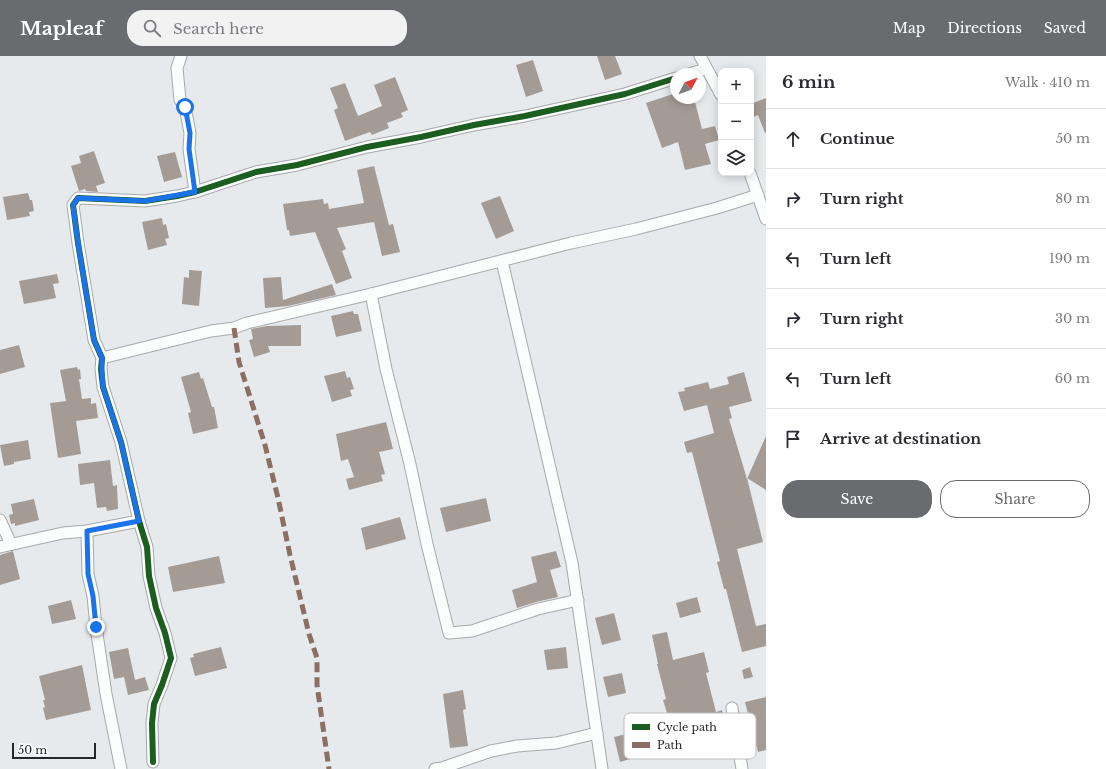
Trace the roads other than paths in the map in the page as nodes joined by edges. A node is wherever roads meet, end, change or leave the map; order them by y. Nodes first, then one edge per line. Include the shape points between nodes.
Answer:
1 (181, 56) edge
2 (700, 56) edge
3 (706, 68) edge
4 (706, 69) edge
5 (670, 80) edge
6 (718, 90) edge
7 (751, 176) edge
8 (195, 192) junction
9 (758, 195) junction
10 (766, 219) edge
11 (502, 261) junction
12 (371, 294) junction
13 (102, 358) junction
14 (0, 520) edge
15 (139, 521) junction
16 (87, 531) junction
17 (11, 544) junction
18 (0, 547) edge
19 (578, 600) junction
20 (732, 708) dead end
21 (733, 713) edge
22 (597, 733) junction
23 (740, 759) edge
24 (153, 762) dead end
25 (121, 769) edge
26 (435, 769) edge
27 (602, 769) edge
28 (742, 769) edge

1 - 8 street via 177,68 180,100 185,107 190,133 189,149
2 - 3 street
4 - 6 street
5 - 8 street via 610,98 367,147 297,166 256,172
7 - 9 street
8 - 13 street via 145,201 78,198 73,205 94,340
9 - 10 street
9 - 11 street via 636,229
11 - 12 street
11 - 19 street via 572,563
12 - 13 street
12 - 19 street via 426,544 449,633 472,631 538,609
13 - 15 street via 103,387 121,442
14 - 17 street
15 - 16 street
15 - 24 street via 147,547 149,576 156,608 166,633 171,658 154,704
16 - 17 street via 63,533
16 - 25 street via 88,574 106,694
17 - 18 street
19 - 22 street
20 - 21 street
22 - 26 street via 556,744 517,746 490,751
22 - 27 street
23 - 28 street

